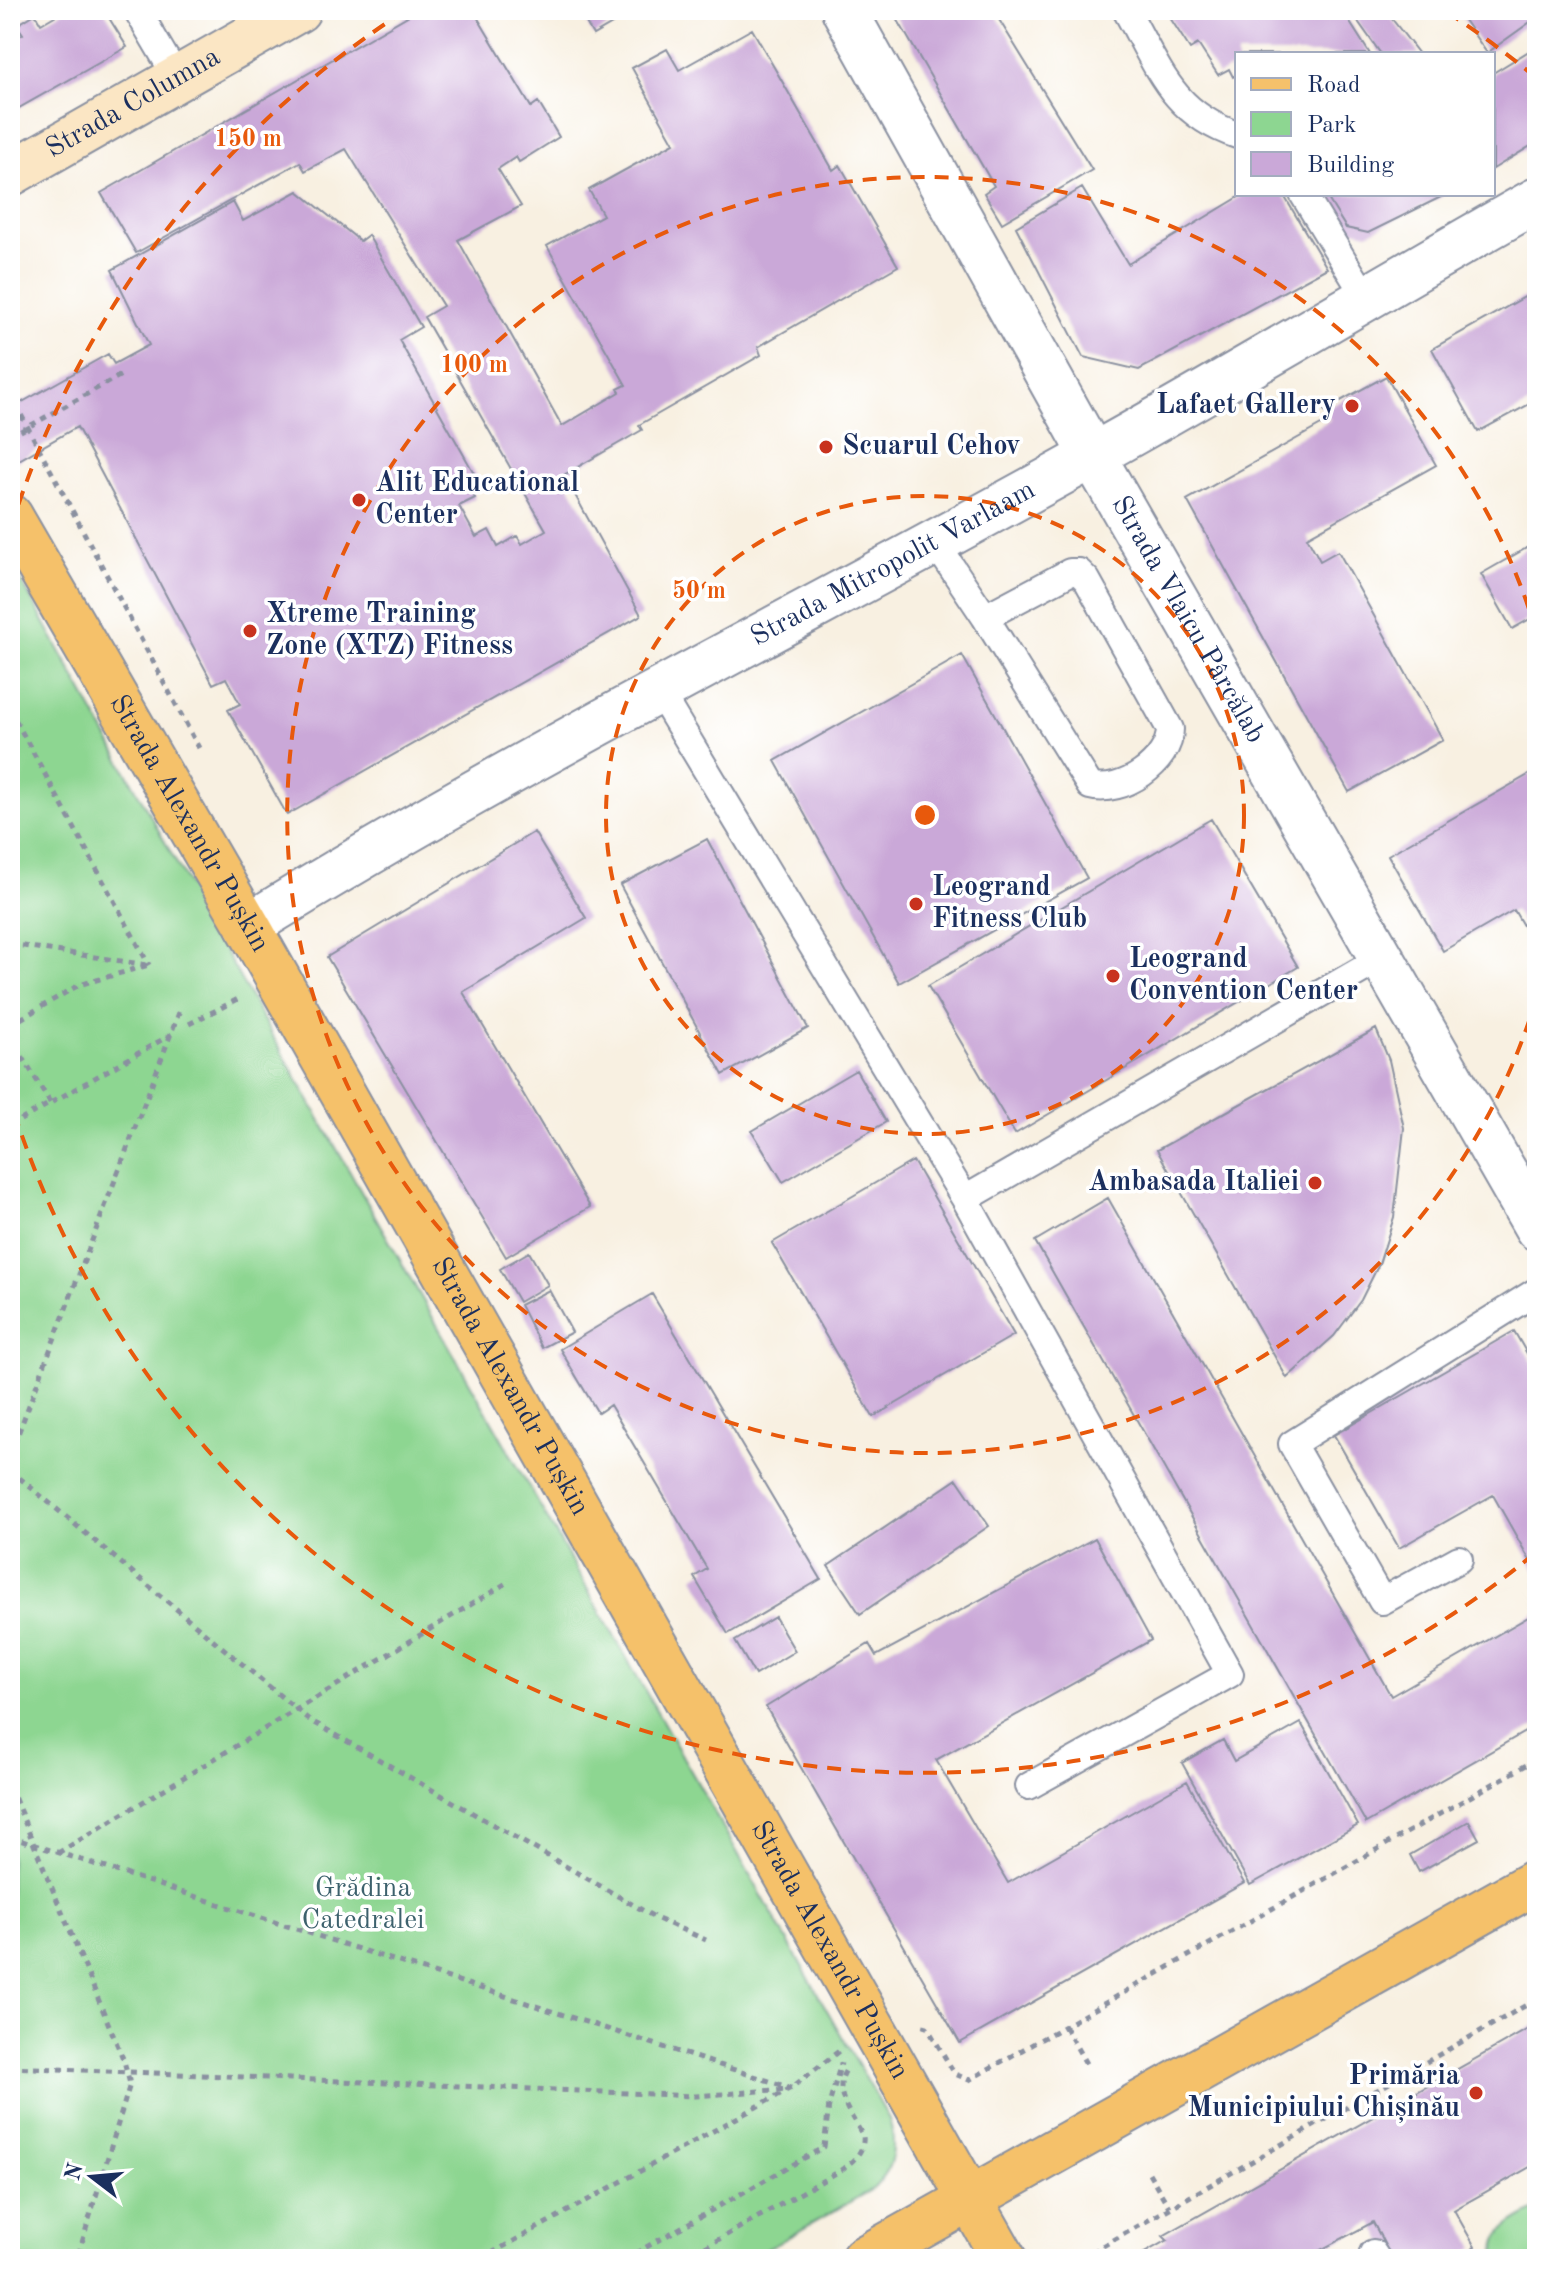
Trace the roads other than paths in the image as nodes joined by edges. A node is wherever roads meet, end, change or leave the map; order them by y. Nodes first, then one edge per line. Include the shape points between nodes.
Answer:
1 (137, 10) edge
2 (298, 10) edge
3 (844, 10) edge
4 (1126, 10) edge
5 (177, 78) junction
6 (1235, 134) edge
7 (10, 174) edge
8 (1304, 196) edge
9 (1537, 200) edge
10 (1365, 296) junction
11 (1093, 456) junction
12 (10, 516) edge
13 (934, 541) junction
14 (985, 617) junction
15 (658, 690) junction
16 (248, 926) junction
17 (1382, 958) junction
18 (965, 1199) junction
19 (1537, 1228) edge
20 (1537, 1291) edge
21 (1459, 1559) dead end
22 (1029, 1786) dead end
23 (1537, 1881) edge
24 (970, 2198) junction
25 (863, 2259) edge
26 (1004, 2259) edge

1 - 5 lane
2 - 5 main road, Strada Columna
3 - 11 street, Strada Vlaicu Pârcălab
4 - 6 lane via 1176,97 1196,117
5 - 7 main road, Strada Columna
8 - 10 lane
9 - 10 street, Strada Mitropolit Varlaam
10 - 11 street, Strada Mitropolit Varlaam
11 - 13 street, Strada Mitropolit Varlaam
11 - 17 street, Strada Vlaicu Pârcălab
12 - 16 main road, Strada Alexandr Pușkin
13 - 14 lane
13 - 15 street, Strada Mitropolit Varlaam
14 - 14 lane via 1090,786 1105,791 1117,787 1163,757 1170,729 1079,572
15 - 16 street, Strada Mitropolit Varlaam
15 - 18 lane
16 - 24 main road, Strada Alexandr Pușkin
17 - 18 lane
17 - 19 street, Strada Vlaicu Pârcălab
18 - 22 lane via 1230,1674
20 - 21 lane via 1292,1444 1382,1601
23 - 24 main road
24 - 25 main road
24 - 26 main road, Strada Alexandr Pușkin

